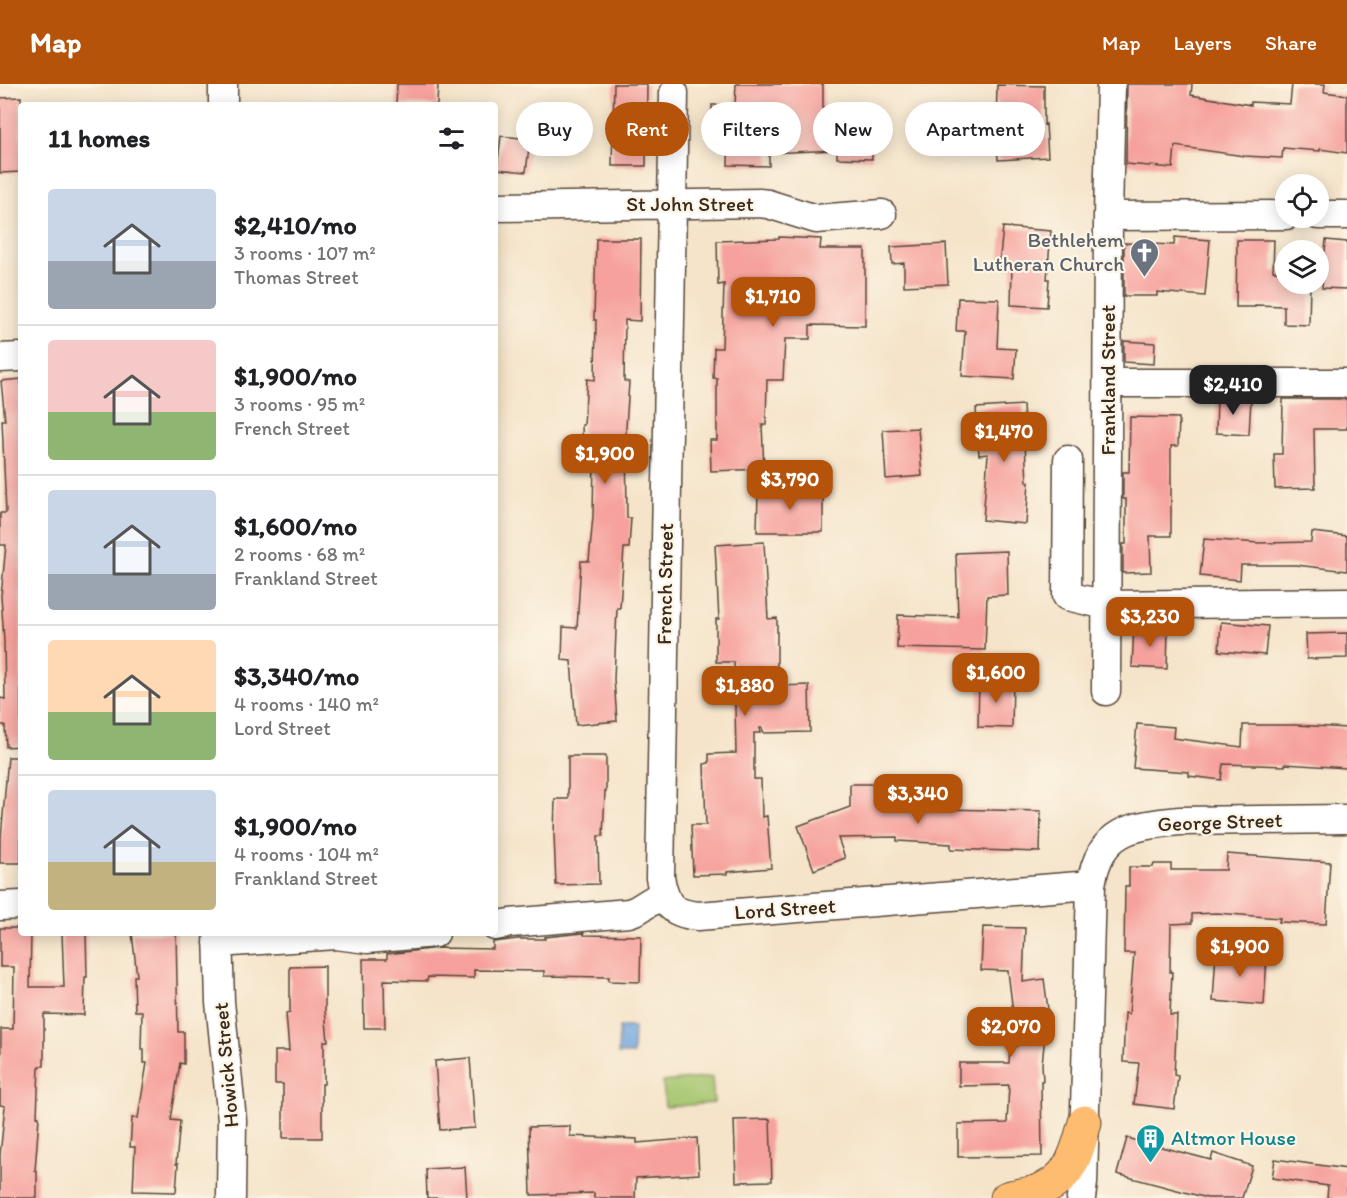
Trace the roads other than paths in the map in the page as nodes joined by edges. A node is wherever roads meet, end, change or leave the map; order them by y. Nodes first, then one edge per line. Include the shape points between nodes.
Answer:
1 (223, 84) edge
2 (1111, 84) edge
3 (674, 93) dead end
4 (223, 102) edge
5 (672, 204) junction
6 (498, 207) edge
7 (882, 214) dead end
8 (1275, 215) edge
9 (1329, 215) edge
10 (1347, 215) edge
11 (1108, 216) junction
12 (18, 357) edge
13 (0, 358) edge
14 (1108, 383) junction
15 (1347, 383) edge
16 (1068, 460) dead end
17 (1347, 602) edge
18 (1106, 605) junction
19 (1106, 691) dead end
20 (1347, 819) edge
21 (1090, 885) junction
22 (663, 894) junction
23 (18, 905) edge
24 (0, 906) edge
25 (498, 925) edge
26 (297, 936) edge
27 (344, 936) edge
28 (402, 936) edge
29 (218, 938) edge
30 (1085, 1122) junction
31 (231, 1198) edge
32 (1007, 1198) edge
33 (1081, 1198) edge

1 - 4 street
2 - 11 street, Frankland Street
3 - 5 street, French Street
5 - 6 street, St John Street
5 - 7 street, St John Street via 759,203 816,219
5 - 22 street, French Street via 660,878
8 - 11 street
9 - 10 street
11 - 14 street, Frankland Street
12 - 13 street
14 - 15 street
14 - 18 street, Frankland Street
16 - 18 street, Frankland Street via 1066,596
17 - 18 street
18 - 19 street, Frankland Street
20 - 21 street, George Street via 1144,825 1117,835 1108,843 1097,859
21 - 22 street, Lord Street via 698,916 676,910
21 - 30 street
22 - 25 street via 629,914
23 - 24 street
26 - 29 street
27 - 28 street
29 - 31 street, Howick Street via 232,1119
30 - 32 main road via 1075,1158 1064,1175 1044,1189
30 - 33 street

